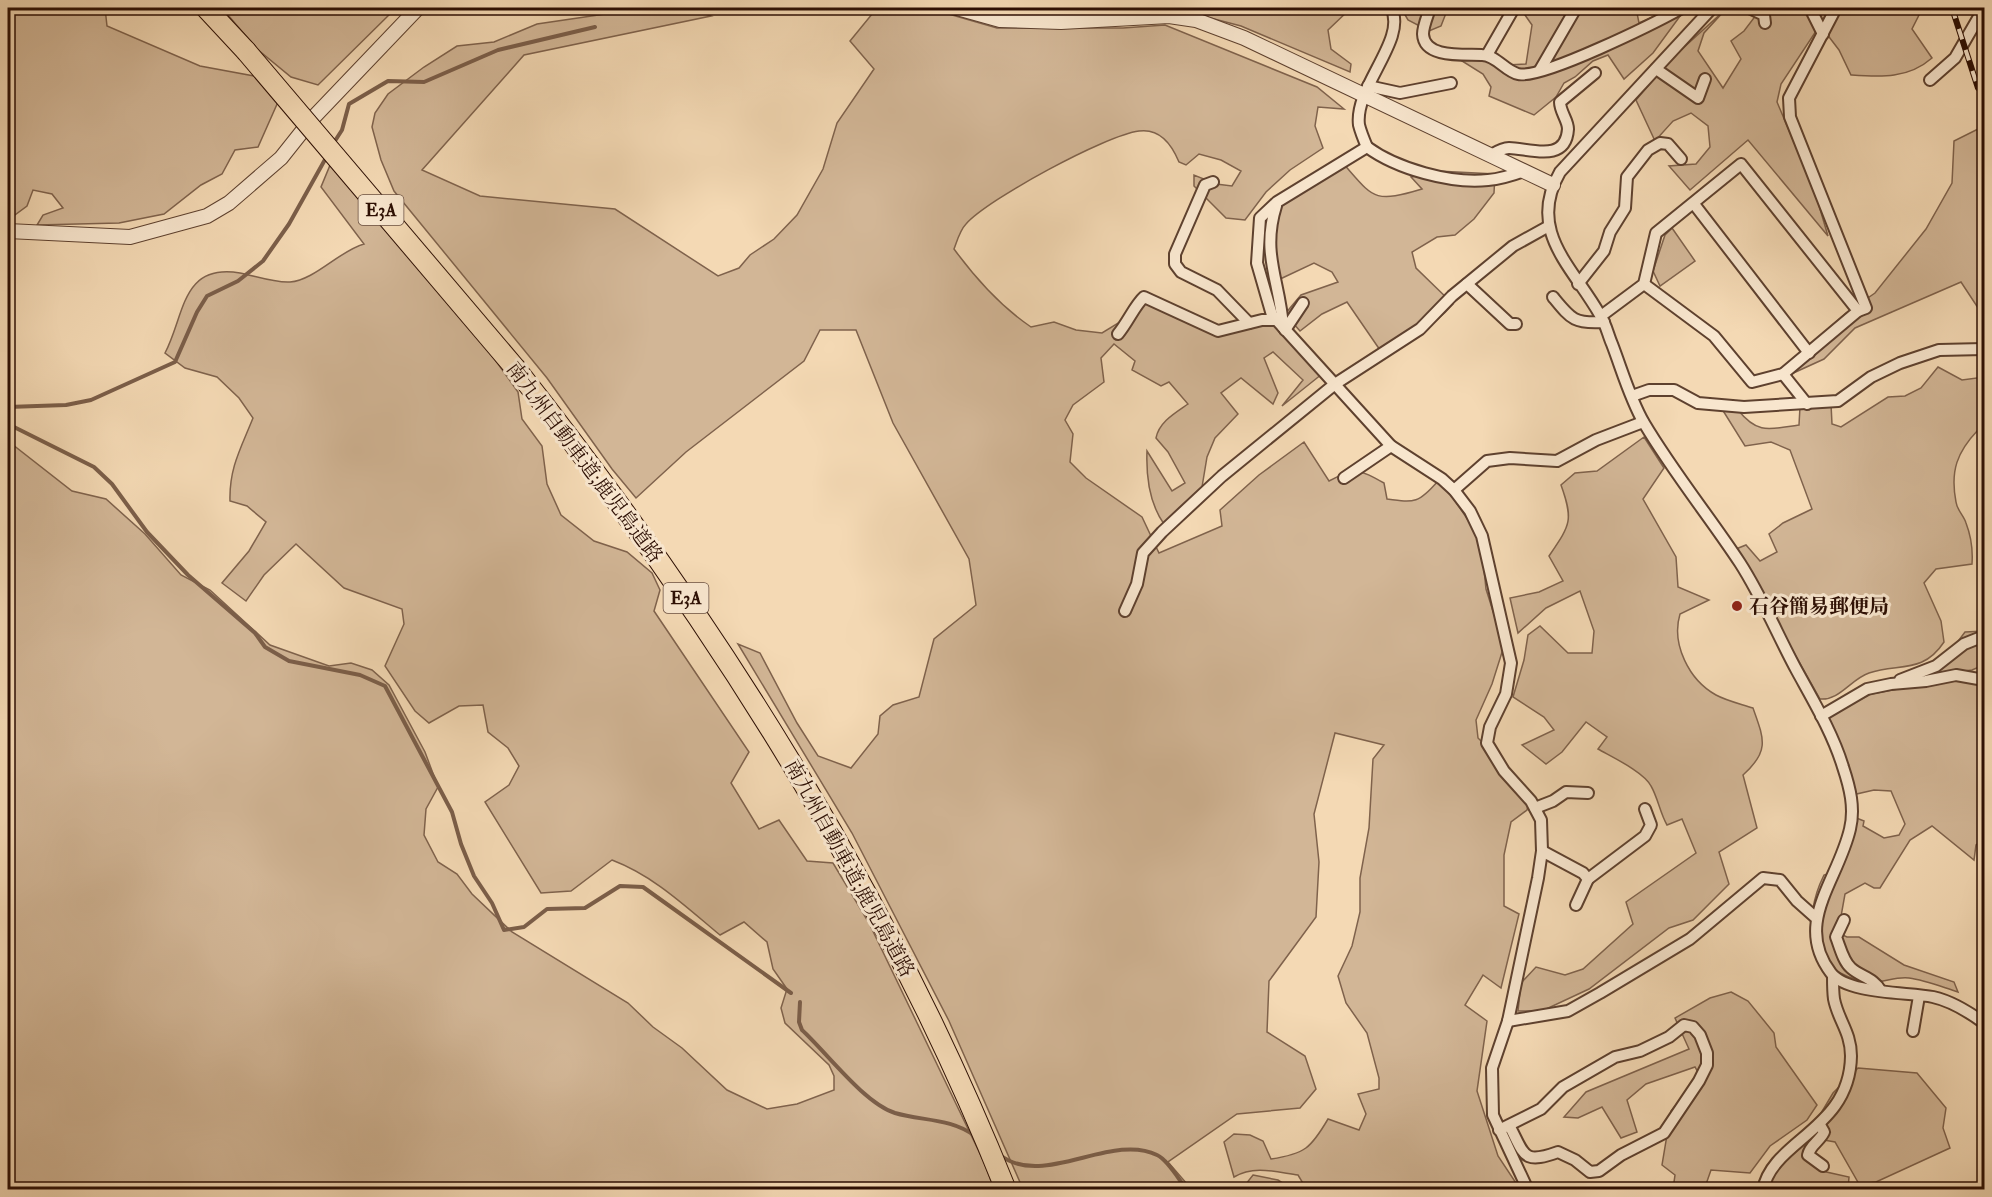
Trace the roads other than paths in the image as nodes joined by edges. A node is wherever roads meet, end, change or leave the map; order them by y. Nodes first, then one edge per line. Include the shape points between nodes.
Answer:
1 (207, 8) edge
2 (418, 8) edge
3 (957, 8) edge
4 (1391, 8) edge
5 (1430, 8) edge
6 (1514, 8) edge
7 (1576, 8) edge
8 (1682, 8) edge
9 (1712, 8) edge
10 (1749, 8) edge
11 (1810, 8) edge
12 (1836, 8) edge
13 (1984, 8) edge
14 (1765, 23) dead end
15 (1823, 34) junction
16 (1487, 55) junction
17 (1656, 69) junction
18 (1540, 70) junction
19 (1595, 73) dead end
20 (1704, 79) dead end
21 (1930, 80) dead end
22 (1451, 82) dead end
23 (1366, 90) junction
24 (1367, 147) junction
25 (1491, 154) junction
26 (1681, 159) dead end
27 (1524, 171) junction
28 (1213, 182) dead end
29 (1553, 185) junction
30 (1694, 204) junction
31 (1549, 226) junction
32 (8, 231) edge
33 (1467, 284) junction
34 (1578, 284) junction
35 (1644, 284) junction
36 (1553, 297) dead end
37 (1303, 303) dead end
38 (1858, 311) junction
39 (1602, 319) junction
40 (1249, 323) junction
41 (1516, 324) dead end
42 (1281, 326) junction
43 (1118, 334) dead end
44 (1984, 349) edge
45 (1809, 353) junction
46 (1783, 374) junction
47 (1335, 384) junction
48 (1632, 396) junction
49 (1807, 404) junction
50 (1643, 422) junction
51 (1391, 446) junction
52 (1344, 478) dead end
53 (1454, 490) junction
54 (1125, 611) dead end
55 (1984, 636) edge
56 (1984, 680) edge
57 (1891, 684) junction
58 (1821, 716) junction
59 (1588, 794) dead end
60 (1535, 808) junction
61 (1645, 809) dead end
62 (1542, 851) junction
63 (1588, 879) junction
64 (1576, 905) dead end
65 (1815, 917) junction
66 (1844, 920) dead end
67 (1833, 976) junction
68 (1881, 991) junction
69 (1919, 996) junction
70 (1508, 1021) junction
71 (1984, 1023) edge
72 (1913, 1031) dead end
73 (1820, 1125) junction
74 (1504, 1128) junction
75 (1823, 1166) dead end
76 (1006, 1190) edge
77 (1528, 1190) edge
78 (1763, 1190) edge

1 - 76 highway, 南九州自動車道;鹿児島道路 / E3A, bridge via 516,369 590,463 743,682 836,839 925,1005 970,1100
2 - 32 street via 312,119 281,159 229,203 207,216 130,237
3 - 23 street via 1000,20 1061,22 1169,16 1196,20
4 - 23 street via 1396,20 1394,33
5 - 16 street via 1423,34 1427,45 1449,54
6 - 16 street
7 - 18 street
8 - 18 street via 1568,63
9 - 17 street
10 - 14 street via 1764,15
11 - 15 street
12 - 15 street
13 - 21 street via 1955,58
15 - 38 street via 1789,98 1790,117 1866,308
16 - 18 street via 1517,74
17 - 20 street via 1698,98
17 - 29 street via 1560,172
19 - 25 street via 1560,102 1568,126 1554,150 1542,153 1507,148
22 - 23 street via 1400,93
23 - 24 street via 1359,123
23 - 25 street
24 - 27 street via 1402,168 1474,181
24 - 42 street via 1277,202 1260,218 1257,263 1272,315
25 - 27 street
26 - 34 street via 1668,144 1660,143 1648,150 1627,177 1625,208 1604,251
27 - 29 street
28 - 40 street via 1204,185 1175,254 1175,264 1181,272 1217,290
29 - 31 street
30 - 35 street via 1656,232
30 - 38 street via 1741,164
30 - 45 street
31 - 33 street via 1513,246
31 - 34 street via 1557,250
33 - 41 street via 1510,324
33 - 47 street via 1420,329
34 - 39 street
35 - 39 street
35 - 46 street via 1714,336 1752,382
36 - 39 street via 1569,317 1582,324
37 - 42 street
38 - 45 street
39 - 48 street
40 - 42 street
40 - 43 street via 1218,331 1144,297
42 - 47 street
44 - 49 street via 1939,350 1871,377 1838,401
45 - 46 street
46 - 49 street
47 - 51 street
47 - 54 street via 1222,476 1162,532 1143,553 1137,584
48 - 49 street via 1649,390 1674,390 1698,403 1744,407
48 - 50 street
50 - 53 street via 1596,440 1557,461 1487,461
50 - 58 street via 1741,566
51 - 52 street
51 - 53 street
53 - 60 street via 1482,536 1511,663 1506,694 1487,743
55 - 57 street via 1964,644 1936,666
56 - 57 street via 1956,675
57 - 58 street via 1866,689
58 - 65 street via 1843,765 1852,800 1844,849
59 - 60 street via 1566,792
60 - 62 street via 1541,820
61 - 63 street via 1651,825 1645,836
62 - 63 street
62 - 70 street
63 - 64 street
65 - 67 street via 1817,944
65 - 70 street via 1780,880 1763,878 1690,939 1568,1011
66 - 68 street via 1836,937 1844,957 1850,968 1869,978
67 - 68 street
67 - 73 street via 1834,1001 1848,1032 1851,1056 1839,1102
68 - 69 street
69 - 71 street via 1958,1006
69 - 72 street
70 - 74 street via 1492,1068 1493,1115
73 - 75 street via 1824,1132 1808,1155
73 - 78 street via 1774,1164 1766,1175
74 - 74 street via 1541,1109 1563,1087 1615,1058 1669,1037 1684,1025 1693,1027 1700,1035 1707,1065 1671,1124 1664,1133 1599,1171 1590,1172 1558,1152 1534,1159 1526,1156
74 - 77 street

